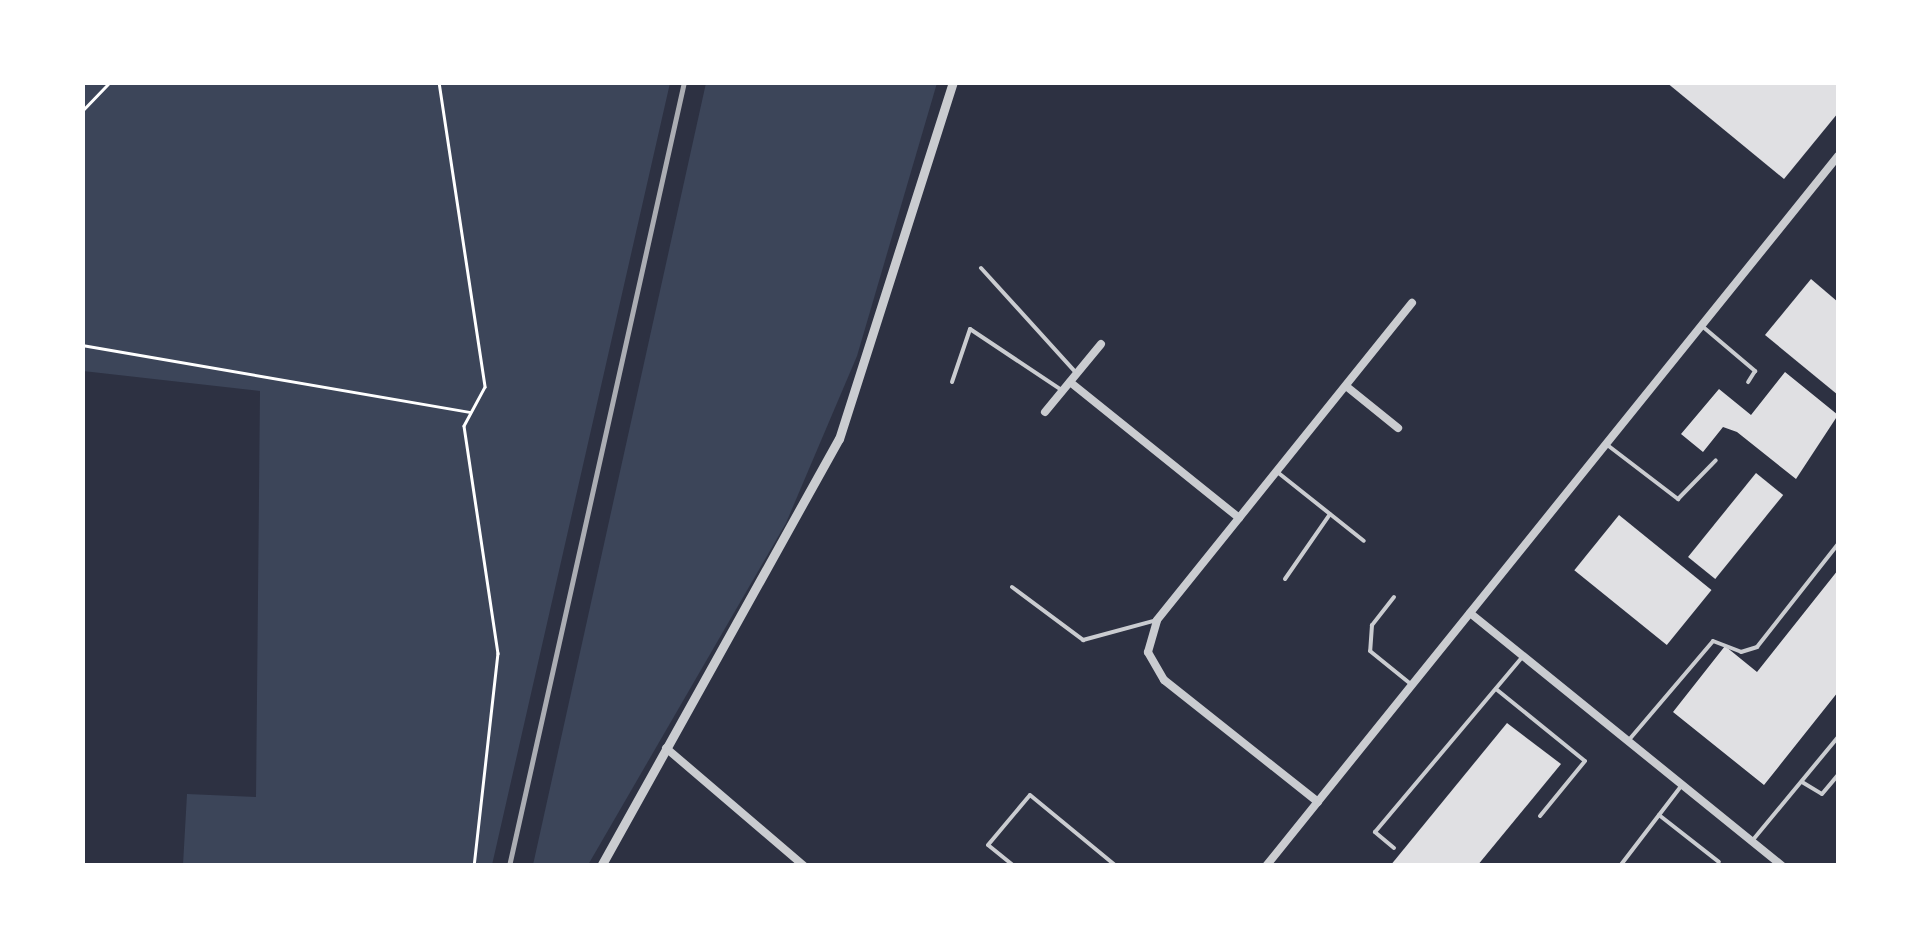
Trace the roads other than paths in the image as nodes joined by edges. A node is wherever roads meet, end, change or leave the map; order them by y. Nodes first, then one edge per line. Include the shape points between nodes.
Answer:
1 (953, 82) edge
2 (1838, 156) edge
3 (1835, 168) edge
4 (981, 268) dead end
5 (1412, 303) dead end
6 (1702, 326) junction
7 (1101, 344) dead end
8 (1073, 378) junction
9 (952, 382) dead end
10 (1748, 382) dead end
11 (1346, 386) junction
12 (1062, 391) junction
13 (1045, 412) dead end
14 (1398, 428) dead end
15 (1606, 444) junction
16 (1716, 460) dead end
17 (1276, 471) junction
18 (1330, 514) junction
19 (1239, 518) junction
20 (1364, 541) dead end
21 (1838, 544) edge
22 (1285, 580) dead end
23 (1012, 588) dead end
24 (1394, 597) dead end
25 (1470, 613) junction
26 (1157, 620) junction
27 (1523, 656) junction
28 (1412, 685) junction
29 (1496, 689) junction
30 (1838, 737) edge
31 (1628, 741) junction
32 (666, 748) junction
33 (1838, 775) edge
34 (1802, 782) junction
35 (1682, 784) junction
36 (1318, 802) junction
37 (1659, 815) junction
38 (1540, 816) dead end
39 (1752, 842) junction
40 (1394, 848) dead end
41 (1719, 862) dead end
42 (600, 866) edge
43 (804, 866) edge
44 (1014, 866) edge
45 (1116, 866) edge
46 (1266, 866) edge
47 (1620, 866) edge
48 (1782, 866) edge

1 - 32 street via 839,439
2 - 3 street
3 - 6 street
4 - 8 lane
5 - 11 street
6 - 10 lane via 1755,371
6 - 15 street
7 - 8 street
8 - 12 street
8 - 19 street
9 - 12 lane via 970,328
11 - 14 street
11 - 17 street
12 - 13 street
15 - 16 lane via 1678,499
15 - 25 street
17 - 18 lane
17 - 19 street
18 - 20 lane
18 - 22 lane
19 - 26 street
21 - 31 lane via 1757,647 1741,652 1713,641
23 - 26 lane via 1082,640
24 - 28 lane via 1372,625 1370,651
25 - 27 street
25 - 28 street
26 - 36 street via 1148,652 1164,680
27 - 29 lane
27 - 31 street
28 - 36 street
29 - 38 lane via 1584,760
29 - 40 lane via 1375,832
30 - 34 lane
31 - 35 street
32 - 42 street
32 - 43 street
33 - 34 lane via 1822,794
34 - 39 lane
35 - 37 lane
35 - 39 street
36 - 46 street
37 - 41 lane
37 - 47 lane
39 - 48 street
44 - 45 lane via 988,844 1030,795

